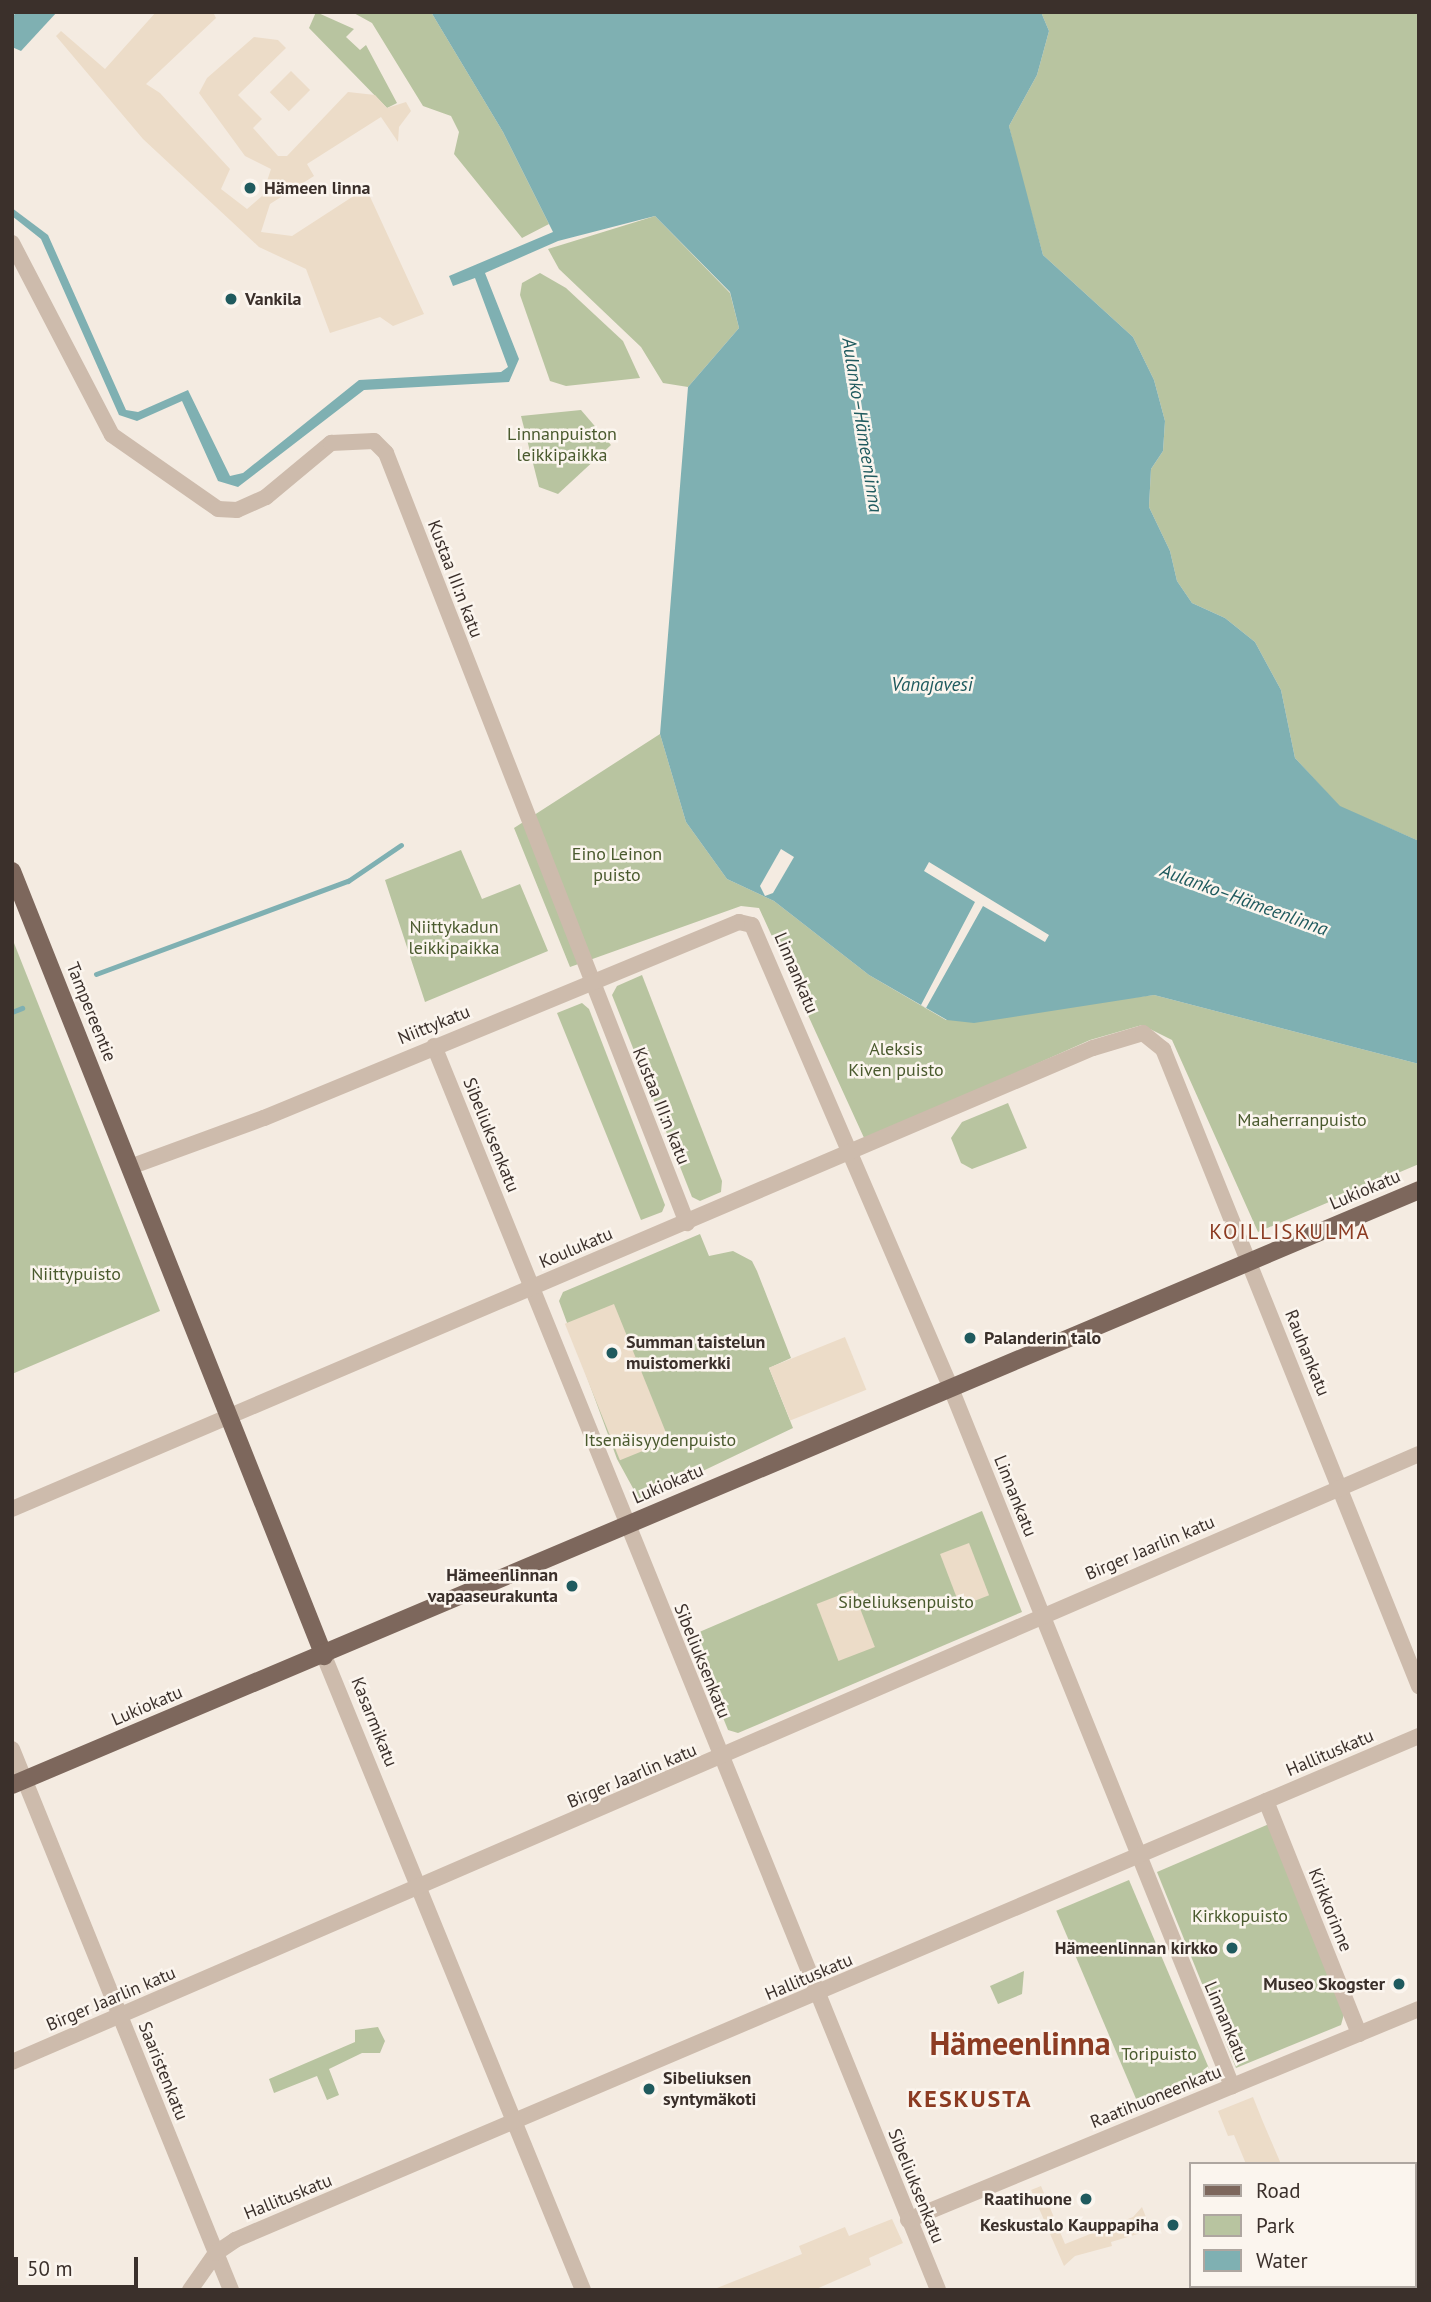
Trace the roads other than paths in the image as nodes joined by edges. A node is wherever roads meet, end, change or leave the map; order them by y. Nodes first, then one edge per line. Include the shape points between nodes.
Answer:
1 (12, 243) edge
2 (12, 871) edge
3 (752, 925) joint
4 (591, 982) junction
5 (1155, 1037) joint
6 (434, 1046) junction
7 (850, 1154) junction
8 (130, 1167) junction
9 (1419, 1190) edge
10 (687, 1223) junction
11 (1250, 1262) junction
12 (533, 1287) junction
13 (950, 1387) junction
14 (229, 1418) junction
15 (1419, 1454) edge
16 (1340, 1488) junction
17 (12, 1509) edge
18 (627, 1525) junction
19 (1042, 1615) junction
20 (324, 1656) junction
21 (1419, 1686) edge
22 (1419, 1736) edge
23 (12, 1749) edge
24 (720, 1759) junction
25 (18, 1782) edge
26 (1266, 1801) junction
27 (1138, 1860) junction
28 (418, 1888) junction
29 (816, 1996) junction
30 (1419, 2009) edge
31 (120, 2017) junction
32 (1359, 2034) junction
33 (12, 2062) edge
34 (1231, 2087) junction
35 (516, 2124) junction
36 (908, 2220) junction
37 (216, 2253) junction
38 (190, 2290) edge
39 (230, 2290) edge
40 (583, 2290) edge
41 (938, 2290) edge

1 - 4 street, Kustaa III:n katu via 112,435 218,509 237,510 266,497 331,443 374,441 386,453
2 - 8 main road, Tampereentie
3 - 4 street, Niittykatu via 739,922
3 - 7 street, Linnankatu
4 - 6 street, Niittykatu
4 - 10 street, Kustaa III:n katu
5 - 7 street, Koulukatu via 1129,1034
5 - 11 street, Rauhankatu
6 - 8 street, Niittykatu
6 - 12 street, Sibeliuksenkatu
7 - 10 street, Koulukatu
7 - 13 street, Linnankatu
8 - 14 main road, Kasarmikatu
9 - 11 main road, Lukiokatu
10 - 12 street, Koulukatu
11 - 13 main road, Lukiokatu
11 - 16 street, Rauhankatu
12 - 14 street, Koulukatu
12 - 18 street, Sibeliuksenkatu
13 - 18 main road, Lukiokatu
13 - 19 street, Linnankatu
14 - 17 street, Koulukatu
14 - 20 main road, Kasarmikatu
15 - 16 street, Birger Jaarlin katu
16 - 19 street, Birger Jaarlin katu
16 - 21 street, Rauhankatu
18 - 20 main road, Lukiokatu
18 - 24 street, Sibeliuksenkatu
19 - 24 street, Birger Jaarlin katu
19 - 27 street, Linnankatu
20 - 25 main road, Lukiokatu
20 - 28 street, Kasarmikatu
22 - 26 street, Hallituskatu
23 - 25 street, Saaristenkatu
24 - 28 street, Birger Jaarlin katu
24 - 29 street, Sibeliuksenkatu
25 - 31 street, Saaristenkatu
26 - 27 street, Hallituskatu
26 - 32 street, Kirkkorinne
27 - 29 street, Hallituskatu
27 - 34 street, Linnankatu
28 - 31 street, Birger Jaarlin katu
28 - 35 street, Kasarmikatu
29 - 35 street, Hallituskatu via 603,2081
29 - 36 street, Sibeliuksenkatu
30 - 32 street, Raatihuoneenkatu
31 - 33 street, Birger Jaarlin katu
31 - 37 street, Saaristenkatu
32 - 34 street, Raatihuoneenkatu
34 - 36 street, Raatihuoneenkatu
35 - 37 street, Hallituskatu via 235,2240
35 - 40 street, Kasarmikatu
36 - 41 street, Sibeliuksenkatu
37 - 38 street
37 - 39 street, Saaristenkatu

